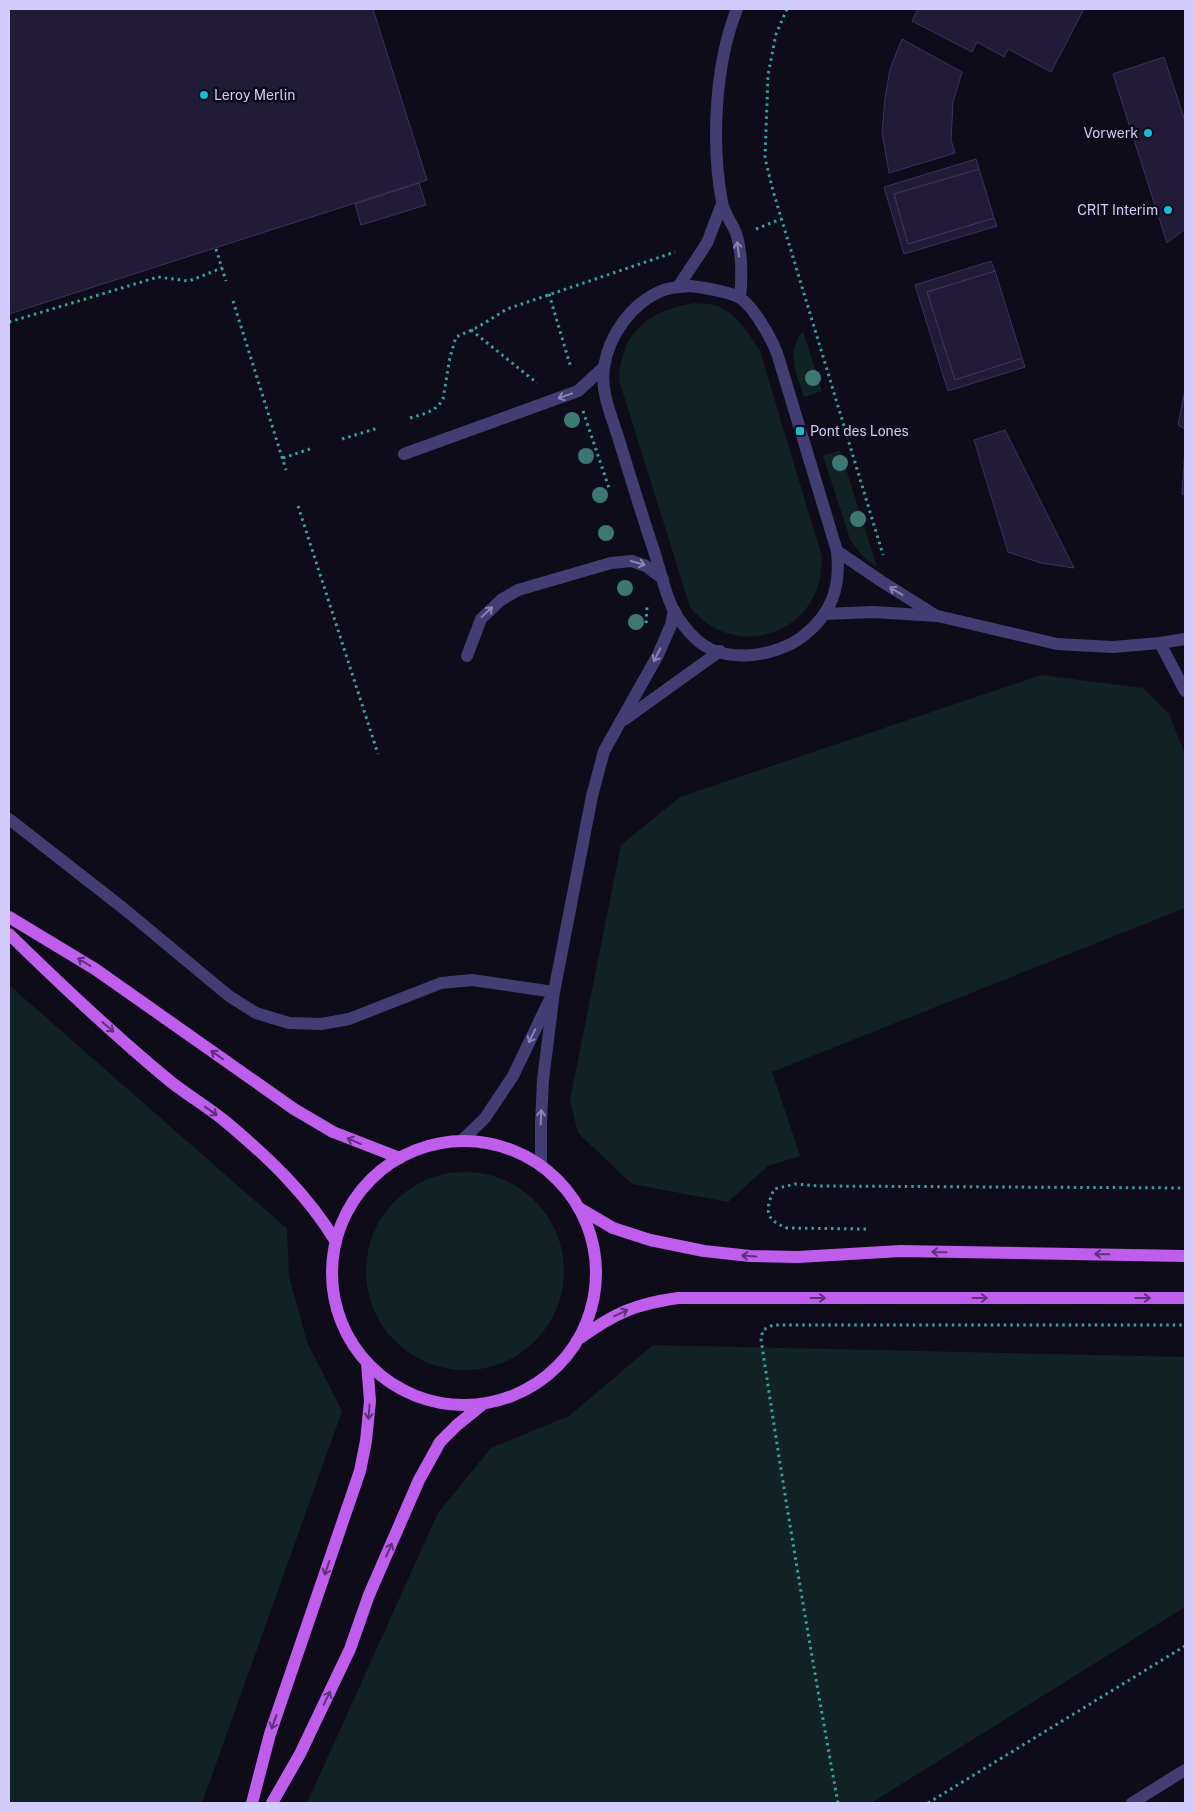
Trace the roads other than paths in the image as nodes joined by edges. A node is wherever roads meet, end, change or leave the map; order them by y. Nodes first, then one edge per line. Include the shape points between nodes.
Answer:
1 (737, 9) edge
2 (722, 204) junction
3 (678, 287) junction
4 (740, 298) junction
5 (603, 368) junction
6 (404, 454) dead end
7 (837, 551) junction
8 (663, 578) junction
9 (674, 610) junction
10 (824, 614) junction
11 (938, 616) junction
12 (1185, 640) edge
13 (1160, 644) junction
14 (720, 651) junction
15 (467, 656) dead end
16 (1185, 691) edge
17 (620, 723) junction
18 (9, 819) edge
19 (9, 917) edge
20 (9, 934) edge
21 (554, 992) junction
22 (461, 1141) junction
23 (400, 1158) junction
24 (541, 1166) junction
25 (579, 1208) junction
26 (336, 1242) junction
27 (1185, 1256) edge
28 (1185, 1298) edge
29 (580, 1338) junction
30 (367, 1363) junction
31 (483, 1404) junction
32 (1185, 1770) edge
33 (252, 1803) edge
34 (272, 1803) edge
35 (1132, 1803) edge

1 - 2 street via 728,31 717,99 717,154
2 - 3 street via 707,243
4 -> 2 street via 742,275 736,235
3 - 4 street via 712,289
3 - 5 street via 661,291 638,306 620,324
4 - 7 street via 769,335 777,353
5 -> 6 street via 578,391
5 - 8 street via 604,391
7 - 10 street via 839,571 835,595
11 -> 7 street
8 - 9 street
15 -> 8 street via 480,619 500,600 518,590 618,562 632,561
9 - 14 street via 696,639 706,647
9 -> 17 street via 658,655
10 - 11 street via 872,612
10 - 14 street via 797,640 768,653 744,656
11 - 13 street via 1057,644 1113,647
12 - 13 street
13 - 16 street
14 - 17 street
17 - 21 street via 604,751 592,796
18 - 21 street via 229,996 256,1013 289,1023 321,1024 349,1019 441,983 472,980
23 -> 19 main road via 333,1132 294,1109 94,969
20 -> 26 main road via 72,995 172,1082 226,1122 277,1169 321,1216
21 -> 22 street via 512,1076 485,1118
24 -> 21 street via 544,1080
22 - 23 main road via 440,1143
22 - 24 main road via 490,1144 517,1152
23 - 26 main road via 371,1180 349,1208
24 - 25 main road via 562,1184
27 -> 25 main road via 901,1251 798,1257 750,1256 650,1240 613,1228
25 - 29 main road via 590,1232 596,1259 596,1286
26 - 30 main road via 332,1274 336,1306 348,1337
29 -> 28 main road via 622,1312 649,1302 678,1298
29 - 31 main road via 562,1363 539,1382 512,1397
30 - 31 main road via 386,1380 432,1402 458,1406
30 -> 33 main road via 370,1400 360,1471 270,1734
34 -> 31 main road via 300,1754 350,1649 369,1595 419,1480 440,1442
32 - 35 street

